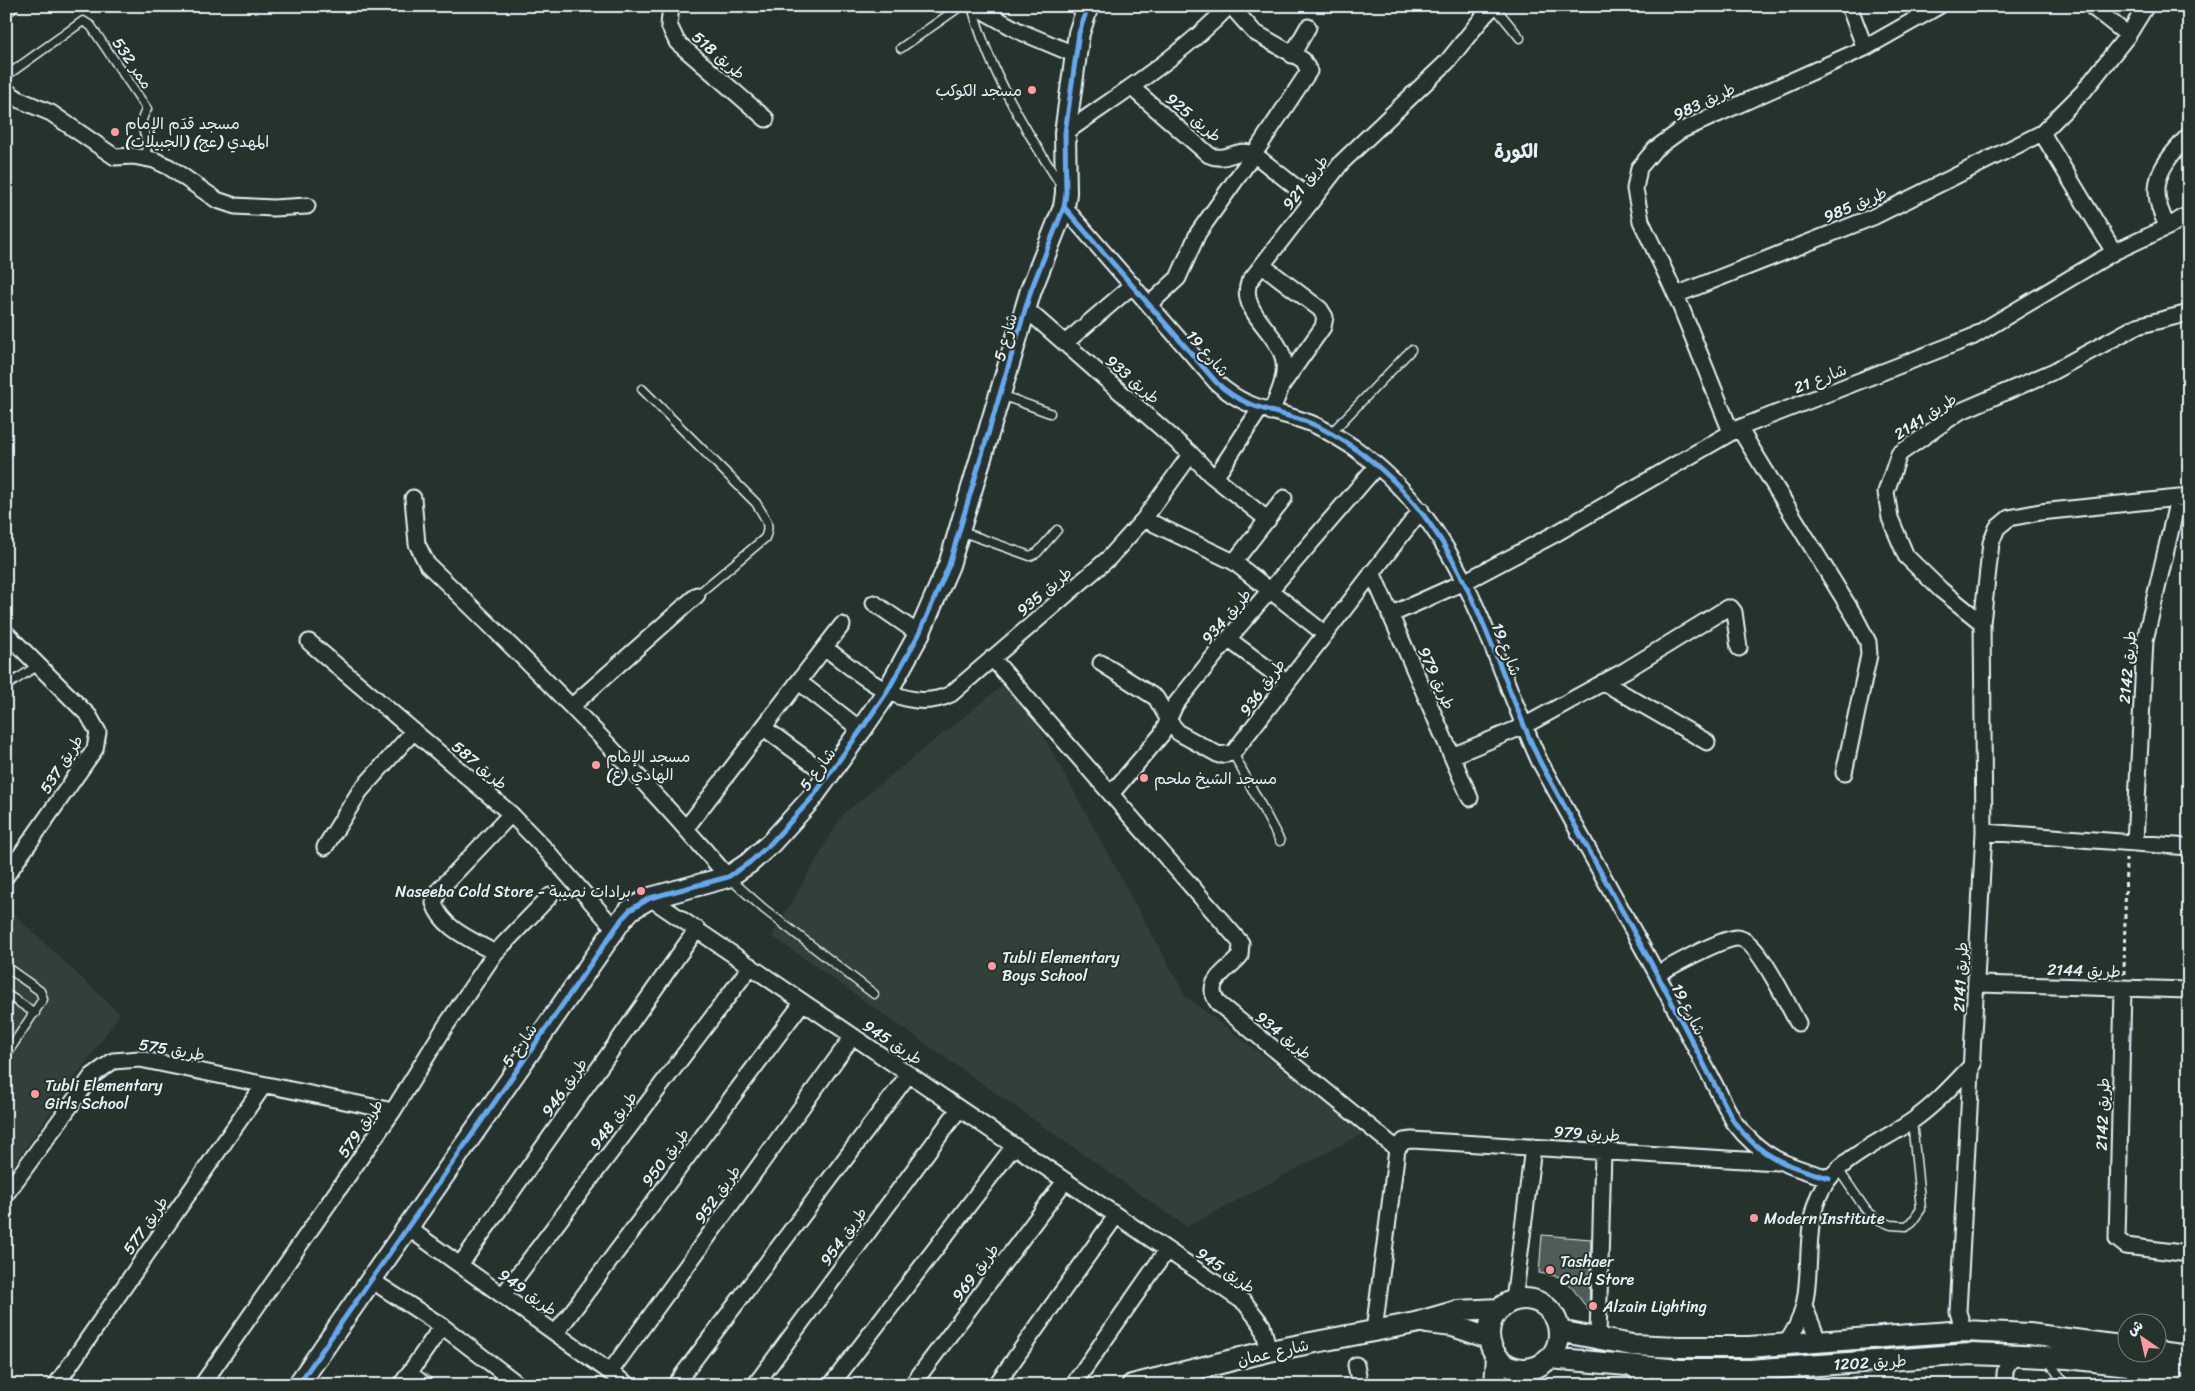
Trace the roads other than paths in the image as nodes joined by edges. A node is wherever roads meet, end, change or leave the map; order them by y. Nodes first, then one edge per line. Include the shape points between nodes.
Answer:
1 (10, 6) edge
2 (671, 6) edge
3 (962, 6) edge
4 (973, 6) edge
5 (1088, 6) edge
6 (1230, 6) edge
7 (1494, 6) edge
8 (1849, 6) edge
9 (1939, 6) edge
10 (2090, 6) edge
11 (2146, 6) edge
12 (6, 9) edge
13 (1308, 27) dead end
14 (2128, 34) junction
15 (1520, 38) dead end
16 (901, 48) dead end
17 (1865, 48) junction
18 (1076, 55) junction
19 (1292, 55) junction
20 (6, 76) edge
21 (1131, 86) junction
22 (6, 92) edge
23 (766, 119) dead end
24 (1065, 133) junction
25 (2042, 133) junction
26 (2189, 135) edge
27 (1254, 154) junction
28 (145, 158) junction
29 (1065, 200) junction
30 (1312, 200) junction
31 (307, 206) dead end
32 (2189, 214) edge
33 (2168, 227) junction
34 (2114, 252) junction
35 (1262, 266) junction
36 (1133, 285) junction
37 (1676, 295) junction
38 (1150, 304) junction
39 (1026, 308) junction
40 (2189, 313) edge
41 (1065, 343) junction
42 (1411, 350) dead end
43 (1281, 387) junction
44 (642, 389) dead end
45 (1001, 395) junction
46 (1266, 411) junction
47 (1050, 412) dead end
48 (1735, 430) junction
49 (1331, 433) junction
50 (1191, 454) junction
51 (1376, 467) junction
52 (1215, 478) junction
53 (413, 498) dead end
54 (1284, 498) dead end
55 (2183, 498) edge
56 (1421, 510) junction
57 (1144, 519) junction
58 (1268, 520) junction
59 (1057, 530) dead end
60 (960, 531) junction
61 (1234, 562) junction
62 (1372, 572) junction
63 (1466, 581) junction
64 (1271, 591) junction
65 (697, 595) joint
66 (874, 603) dead end
67 (1390, 615) junction
68 (1982, 623) junction
69 (842, 625) dead end
70 (6, 633) edge
71 (919, 634) junction
72 (1325, 634) junction
73 (1228, 639) junction
74 (309, 642) dead end
75 (825, 648) junction
76 (1739, 648) dead end
77 (992, 658) junction
78 (1101, 663) dead end
79 (37, 666) junction
80 (799, 682) junction
81 (1286, 682) junction
82 (1603, 682) junction
83 (6, 686) edge
84 (886, 692) junction
85 (572, 706) junction
86 (1168, 720) junction
87 (1524, 726) junction
88 (764, 728) junction
89 (861, 730) junction
90 (413, 732) junction
91 (1707, 742) dead end
92 (1233, 753) junction
93 (1452, 756) junction
94 (1844, 772) dead end
95 (828, 775) junction
96 (1111, 794) junction
97 (1470, 798) dead end
98 (510, 814) junction
99 (686, 828) junction
100 (1984, 832) junction
101 (1280, 841) dead end
102 (2131, 842) junction
103 (325, 847) dead end
104 (2189, 847) edge
105 (6, 876) edge
106 (728, 877) junction
107 (550, 896) dead end
108 (650, 898) junction
109 (615, 929) junction
110 (697, 929) junction
111 (495, 953) junction
112 (751, 966) junction
113 (6, 967) edge
114 (1657, 974) junction
115 (1978, 984) junction
116 (2123, 989) junction
117 (2189, 990) edge
118 (6, 994) edge
119 (874, 994) dead end
120 (803, 1002) junction
121 (35, 1013) junction
122 (1798, 1023) dead end
123 (853, 1036) junction
124 (6, 1056) edge
125 (1973, 1064) junction
126 (909, 1074) junction
127 (264, 1084) junction
128 (959, 1109) junction
129 (393, 1111) junction
130 (1912, 1121) junction
131 (1014, 1146) junction
132 (1533, 1147) junction
133 (1397, 1148) junction
134 (1603, 1151) junction
135 (1779, 1162) junction
136 (1834, 1173) junction
137 (1065, 1180) junction
138 (6, 1194) edge
139 (1116, 1216) junction
140 (408, 1228) junction
141 (1167, 1250) junction
142 (2189, 1254) edge
143 (460, 1264) junction
144 (371, 1280) junction
145 (503, 1295) junction
146 (1507, 1305) junction
147 (1805, 1308) junction
148 (1415, 1322) junction
149 (442, 1326) junction
150 (1374, 1331) junction
151 (1559, 1331) junction
152 (1964, 1331) junction
153 (556, 1333) junction
154 (1598, 1337) junction
155 (1489, 1338) junction
156 (1819, 1343) junction
157 (1784, 1345) junction
158 (2118, 1346) edge
159 (1269, 1351) junction
160 (2168, 1353) edge
161 (1497, 1356) junction
162 (2017, 1356) junction
163 (2189, 1356) edge
164 (2046, 1358) junction
165 (1356, 1365) dead end
166 (1632, 1365) junction
167 (2142, 1368) junction
168 (1538, 1370) edge
169 (1750, 1370) junction
170 (610, 1372) junction
171 (2189, 1372) edge
172 (1194, 1378) edge
173 (1674, 1378) edge
174 (405, 1379) edge
175 (56, 1385) edge
176 (202, 1385) edge
177 (298, 1385) edge
178 (425, 1385) edge
179 (519, 1385) edge
180 (628, 1385) edge
181 (675, 1385) edge
182 (755, 1385) edge
183 (831, 1385) edge
184 (912, 1385) edge
185 (996, 1385) edge
186 (1073, 1385) edge
187 (1132, 1385) edge
188 (1360, 1385) edge
189 (1495, 1385) edge
190 (1646, 1385) edge
191 (2006, 1385) edge
192 (2065, 1385) edge
193 (2122, 1385) edge

1 - 12 street
2 - 23 street, طريق 518 via 669,25 677,42
3 - 16 lane
4 - 18 street via 1019,31
4 - 29 lane via 979,31 1005,88
5 - 18 street, شارع 5
6 - 19 street via 1254,32
6 - 21 street via 1181,50
7 - 15 lane
7 - 30 street, طريق 921 via 1448,62 1358,144
8 - 17 street
9 - 17 street, طريق 983
10 - 14 street
11 - 14 street, طريق 985
13 - 19 street
14 - 25 street, طريق 985 via 2083,92
17 - 37 street, طريق 983 via 1680,131 1655,149 1639,168 1635,189 1641,221
18 - 24 street, شارع 5
19 - 27 street via 1306,63 1308,75
20 - 28 lane, ممر 532 via 83,21 90,26 147,108 141,127 147,144
21 - 24 street
21 - 27 street, طريق 925 via 1209,155 1220,158 1242,151
22 - 28 street via 51,112 115,157
24 - 29 street, شارع 5
25 - 34 street
25 - 37 street, طريق 985 via 1873,217
26 - 33 street via 2159,172 2157,204
27 - 30 street
27 - 38 street via 1198,233 1178,278
28 - 31 street via 169,167 217,200 235,206
29 - 36 street, شارع 19
29 - 39 street, شارع 5 via 1060,222 1037,272
30 - 35 street, طريق 921
32 - 33 street, شارع 21
33 - 34 street, شارع 21
34 - 48 street, شارع 21 via 1972,337
35 - 43 street, طريق 921 via 1250,282 1247,299 1283,357
35 - 43 street via 1320,309 1325,317 1323,327
36 - 38 street, شارع 19
36 - 41 street
37 - 48 street, طريق 983
38 - 46 street, شارع 19 via 1229,395
39 - 41 street, طريق 933
39 - 45 street, شارع 5
40 - 68 street, طريق 2141 via 2137,326 2052,372 1960,412 1899,454 1886,492 1890,518 1906,556
41 - 50 street, طريق 933
42 - 49 lane
43 - 46 street, طريق 921
44 - 65 lane via 756,503 768,523 769,531 765,538
45 - 47 lane
45 - 60 street, شارع 5
46 - 49 street, شارع 19
46 - 52 street
48 - 63 street, شارع 21 via 1555,534
48 - 94 street, طريق 983 via 1868,642 1869,655
49 - 51 street, شارع 19
50 - 52 street, طريق 933
50 - 57 street, طريق 935
51 - 56 street, شارع 19
51 - 64 street, طريق 934
52 - 58 street, طريق 933
53 - 85 street via 417,544 423,559
54 - 58 street
55 - 68 street, طريق 2141 via 2009,518 1996,528 1991,543
55 - 102 street, طريق 2142 via 2145,640
56 - 62 street, طريق 936
56 - 63 street, شارع 19
57 - 61 street
57 - 77 street, طريق 935 via 1096,570
58 - 61 street
59 - 60 lane via 1037,553 1030,556
60 - 71 street, شارع 5 via 935,601
61 - 64 street
62 - 67 street, طريق 979
62 - 72 street, طريق 936
63 - 67 street, شارع 21
63 - 87 street, شارع 19
64 - 72 street
64 - 73 street, طريق 934
65 - 85 street
66 - 71 street
67 - 93 street, طريق 979
68 - 100 street, طريق 2141
69 - 75 street
70 - 79 street, طريق 537
71 - 84 street, شارع 5
72 - 81 street, طريق 936
73 - 81 street
73 - 86 street, طريق 934 via 1175,705
74 - 90 street, طريق 587
75 - 80 street
75 - 84 street
76 - 82 street via 1734,612 1727,608
77 - 84 street, طريق 935 via 951,694 939,700 924,702
77 - 96 street, طريق 934
78 - 86 street via 1156,698
79 - 83 lane
79 - 105 street, طريق 537 via 94,721 98,738 95,749
80 - 88 street
80 - 89 street
81 - 92 street, طريق 936
82 - 87 street
82 - 91 street
84 - 89 street, شارع 5
85 - 99 street
86 - 92 street via 1179,733 1219,755
86 - 96 street, طريق 934 via 1162,734
87 - 93 street
87 - 114 street, شارع 19
88 - 95 street
88 - 99 street
89 - 95 street, شارع 5
90 - 98 street, طريق 587
90 - 103 street via 360,791
92 - 101 lane
93 - 97 street, طريق 979
95 - 106 street, شارع 5 via 792,821 744,867
96 - 133 street, طريق 934 via 1241,943 1240,956 1214,980 1212,993 1219,1004
98 - 109 street, طريق 587
98 - 111 street via 439,890 434,903 438,915 447,924
99 - 106 street
100 - 102 street
100 - 115 street, طريق 2141
102 - 104 street
106 - 108 street, شارع 5
106 - 119 lane
107 - 111 street, طريق 579
108 - 109 street, شارع 5 via 630,910
108 - 110 street, طريق 945
109 - 140 street, شارع 5
110 - 112 street, طريق 945
110 - 143 street, طريق 946
111 - 129 street, طريق 579
112 - 120 street, طريق 945
112 - 145 street, طريق 948
113 - 121 lane via 40,991 43,999
114 - 122 street via 1738,938 1750,943 1760,955
114 - 135 street, شارع 19 via 1734,1122 1754,1146
115 - 116 street, طريق 2144
115 - 125 street, طريق 2141
116 - 117 street, طريق 2144
116 - 142 street, طريق 2142 via 2117,1239 2126,1246
118 - 121 lane
120 - 123 street, طريق 945
120 - 153 street, طريق 950
121 - 124 lane
123 - 126 street, طريق 945
123 - 170 street, طريق 952
125 - 130 street
125 - 152 street, طريق 2141 via 1958,1312
126 - 128 street, طريق 945
126 - 181 street
127 - 129 street, طريق 575
127 - 138 street, طريق 575 via 140,1059 112,1061 92,1076
127 - 175 street, طريق 577
128 - 131 street, طريق 945
128 - 182 street, طريق 954
129 - 176 street, طريق 579
130 - 136 street
130 - 136 lane via 1920,1210 1906,1226 1877,1219
131 - 137 street, طريق 945
131 - 183 street
132 - 133 street, طريق 979 via 1412,1140 1404,1141
132 - 134 street, طريق 979
132 - 146 street
133 - 150 street
134 - 135 street, طريق 979
134 - 154 street
135 - 136 street, شارع 19
136 - 147 street via 1816,1201 1813,1214
137 - 139 street, طريق 945
137 - 184 street, طريق 969
139 - 141 street, طريق 945
139 - 185 street
140 - 143 street, طريق 949
140 - 144 street, شارع 5
141 - 159 street, طريق 945 via 1245,1304 1262,1325
141 - 186 street
143 - 145 street, طريق 949
144 - 149 street
144 - 177 street, شارع 5
145 - 153 street, طريق 949
146 - 148 street, شارع عمان via 1457,1311
146 - 151 street via 1525,1299 1544,1305 1552,1313
146 - 155 street via 1493,1317
147 - 156 street
147 - 157 street via 1799,1324
148 - 150 street, شارع عمان
148 - 155 street, شارع عمان via 1453,1326
149 - 174 street
149 - 179 street
150 - 159 street, شارع عمان
151 - 154 street, طريق 1202
151 - 168 street via 1558,1341
152 - 156 street, طريق 1202
152 - 158 street, طريق 1202 via 2029,1334
153 - 170 street, طريق 949
154 - 157 street, طريق 1202 via 1632,1345
155 - 161 street
156 - 157 street, طريق 1202
156 - 169 street via 1813,1353 1803,1358
159 - 172 street, شارع عمان
160 - 163 street
161 - 168 street via 1514,1367
161 - 189 street
162 - 164 street, طريق 1202
162 - 169 street, طريق 1202 via 1971,1354
162 - 191 street via 2005,1370
164 - 167 street, طريق 1202
164 - 192 lane
165 - 188 street
166 - 168 street, طريق 1202
166 - 173 street, طريق 1202
166 - 190 street
167 - 171 street, طريق 1202
167 - 193 lane
169 - 173 street, طريق 1202
170 - 180 street, طريق 949
172 - 187 street, شارع عمان
174 - 178 street

